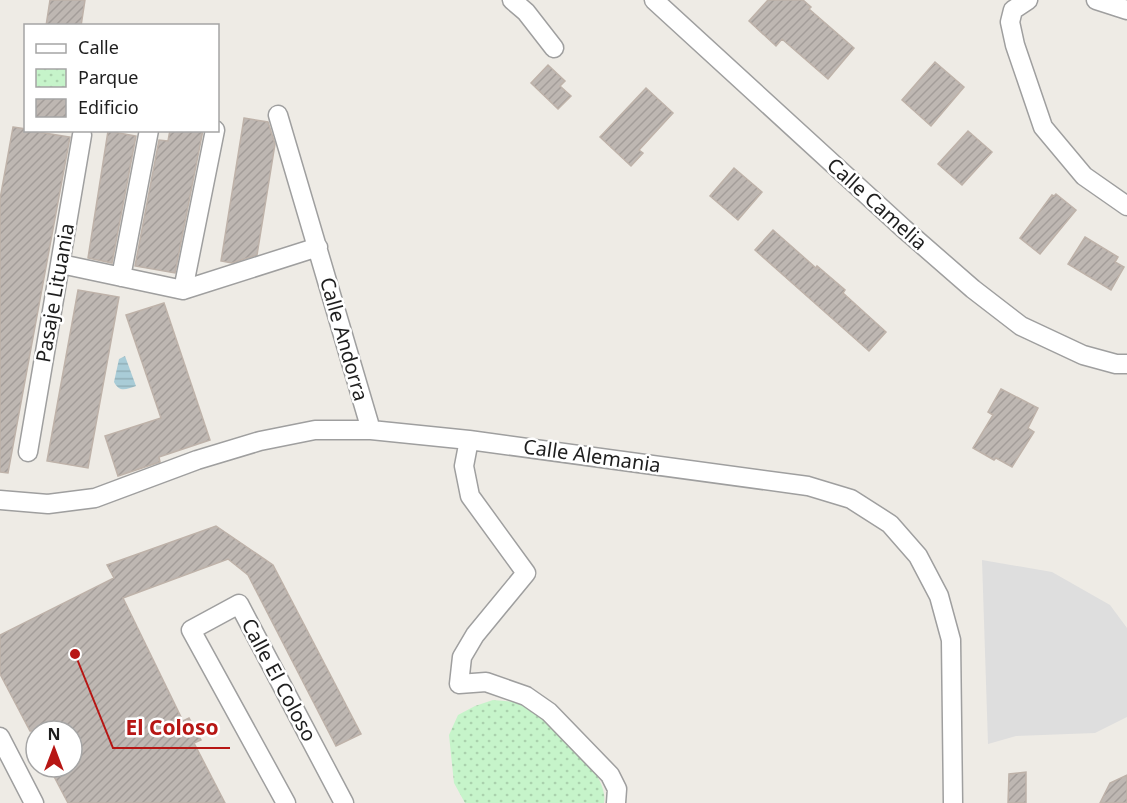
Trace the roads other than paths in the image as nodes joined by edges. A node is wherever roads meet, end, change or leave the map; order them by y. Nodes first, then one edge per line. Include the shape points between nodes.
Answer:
1 (512, 0) edge
2 (654, 0) edge
3 (1028, 0) edge
4 (1096, 0) edge
5 (1127, 10) edge
6 (554, 48) dead end
7 (278, 115) dead end
8 (149, 132) edge
9 (215, 132) edge
10 (82, 135) dead end
11 (1127, 206) edge
12 (318, 247) junction
13 (61, 264) junction
14 (121, 277) junction
15 (183, 290) junction
16 (1127, 364) edge
17 (371, 430) junction
18 (469, 440) junction
19 (28, 452) dead end
20 (0, 500) edge
21 (0, 737) edge
22 (34, 803) edge
23 (286, 803) edge
24 (344, 803) edge
25 (616, 803) edge
26 (953, 803) edge

1 - 6 street
2 - 16 street, Calle Camelia via 903,228 1021,326 1083,356
3 - 11 street via 1014,10 1010,22 1043,127 1084,176
4 - 5 street
7 - 12 street, Calle Andorra
8 - 14 street
9 - 15 street
10 - 13 street, Pasaje Lituania
12 - 15 street
12 - 17 street, Calle Andorra
13 - 14 street
13 - 19 street, Pasaje Lituania
14 - 15 street
17 - 18 street, Calle Alemania
17 - 20 street, Calle Alemania via 315,430 260,441 95,498 48,504
18 - 25 street via 464,466 470,496 526,573 462,657 459,684 486,682 526,696 549,712 610,775
18 - 26 street, Calle Alemania via 808,486 852,499 890,524 918,556 939,596 951,640
21 - 22 street
23 - 24 street, Calle El Coloso via 191,630 239,604

